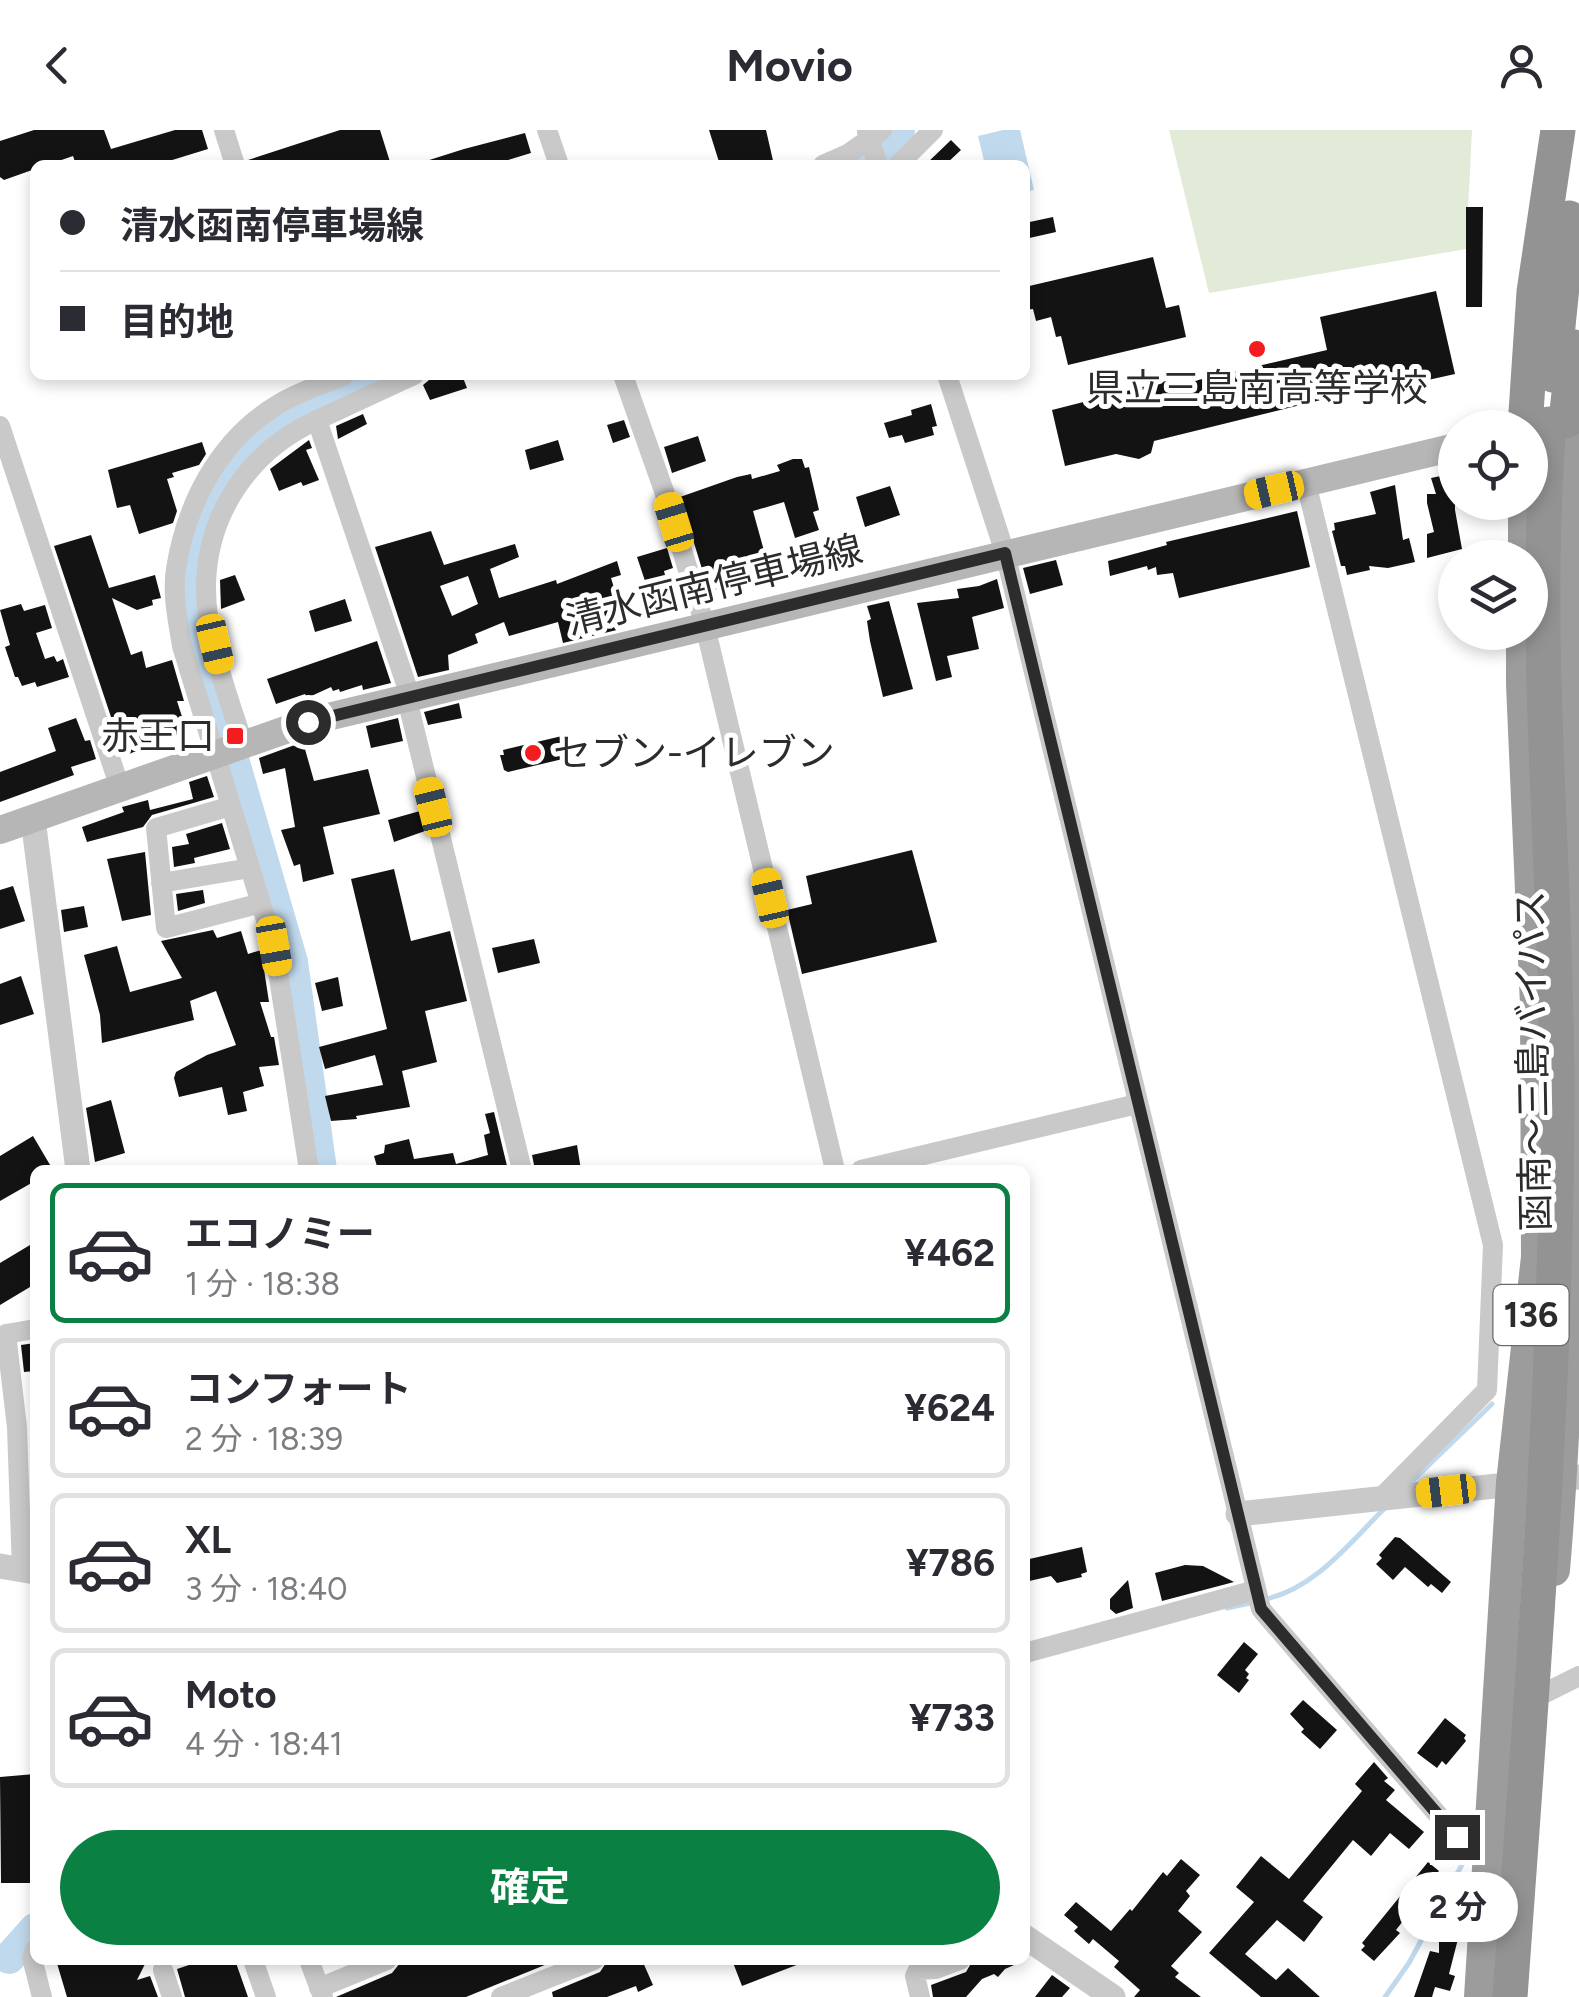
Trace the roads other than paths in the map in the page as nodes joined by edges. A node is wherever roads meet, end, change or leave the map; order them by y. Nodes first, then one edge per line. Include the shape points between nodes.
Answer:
1 (224, 130) edge
2 (547, 130) edge
3 (934, 130) edge
4 (1558, 130) edge
5 (873, 134) edge
6 (1579, 148) edge
7 (233, 160) edge
8 (557, 160) edge
9 (831, 160) edge
10 (877, 160) edge
11 (903, 160) edge
12 (1579, 306) edge
13 (390, 380) edge
14 (625, 380) edge
15 (948, 380) edge
16 (305, 383) edge
17 (359, 386) edge
18 (1528, 410) edge
19 (1572, 419) edge
20 (317, 420) junction
21 (0, 426) edge
22 (1438, 451) edge
23 (1306, 483) junction
24 (1005, 553) junction
25 (193, 614) junction
26 (706, 626) junction
27 (1522, 650) edge
28 (406, 698) junction
29 (229, 748) junction
30 (120, 788) junction
31 (230, 806) junction
32 (33, 819) junction
33 (0, 830) edge
34 (250, 868) junction
35 (160, 883) junction
36 (261, 903) junction
37 (1137, 1104) junction
38 (77, 1165) edge
39 (308, 1165) edge
40 (521, 1165) edge
41 (834, 1165) edge
42 (882, 1165) edge
43 (30, 1330) edge
44 (3, 1338) edge
45 (1572, 1478) edge
46 (1512, 1483) junction
47 (1381, 1498) junction
48 (1238, 1514) junction
49 (19, 1569) edge
50 (1258, 1597) junction
51 (1030, 1652) edge
52 (1579, 1676) edge
53 (1539, 1696) junction
54 (1488, 1854) junction
55 (1030, 1939) edge
56 (34, 1965) edge
57 (255, 1965) edge
58 (311, 1965) edge
59 (377, 1965) edge
60 (581, 1965) edge
61 (945, 1965) edge
62 (163, 1970) dead end
63 (321, 1992) edge
64 (42, 1997) edge
65 (172, 1997) edge
66 (266, 1997) edge
67 (501, 1997) edge
68 (920, 1997) edge
69 (1114, 1997) edge
70 (1480, 1997) edge
71 (1510, 1997) edge
72 (1518, 1997) edge

1 - 7 street
2 - 8 street
3 - 11 street
4 - 18 highway via 1534,292
5 - 9 street
5 - 10 street
6 - 71 highway, bridge via 1556,331 1543,551 1556,1247
12 - 19 highway
13 - 17 street
14 - 26 street
15 - 24 street
16 - 25 street via 234,438 193,506 176,571
17 - 20 street
19 - 45 highway, 函南～三島バイパス / 136 via 1564,684 1577,1141
20 - 25 street via 261,456 239,482
20 - 28 street
21 - 30 street
22 - 23 main road, 清水函南停車場線
23 - 24 main road, 清水函南停車場線
23 - 47 street via 1492,1245 1487,1390
24 - 26 main road, 清水函南停車場線
24 - 37 street
25 - 29 street via 224,681
25 - 29 street via 182,646
26 - 28 main road, 清水函南停車場線
26 - 41 street
27 - 46 highway, 函南～三島バイパス / 136 via 1538,1257
28 - 29 main road, 清水函南停車場線
28 - 40 street
29 - 30 main road, 清水函南停車場線
29 - 31 street
30 - 32 main road, 清水函南停車場線
31 - 34 street
31 - 35 street via 156,828
32 - 33 main road, 清水函南停車場線
32 - 38 street
34 - 35 street
34 - 36 street
35 - 36 street via 166,928
36 - 39 street via 286,1010
37 - 42 street
37 - 48 street
43 - 44 street
44 - 49 street via 17,1427
45 - 46 street
45 - 53 highway, 函南～三島バイパス / 136
46 - 47 street
46 - 54 highway, 函南～三島バイパス / 136
47 - 48 street
48 - 50 street
50 - 51 street
50 - 54 street via 1457,1837
52 - 53 street
53 - 72 highway, 函南～三島バイパス / 136
54 - 70 highway, 函南～三島バイパス / 136
55 - 69 street
56 - 64 street
57 - 66 street
58 - 63 street
59 - 63 street
60 - 67 street
61 - 68 street via 918,1970
62 - 65 street

